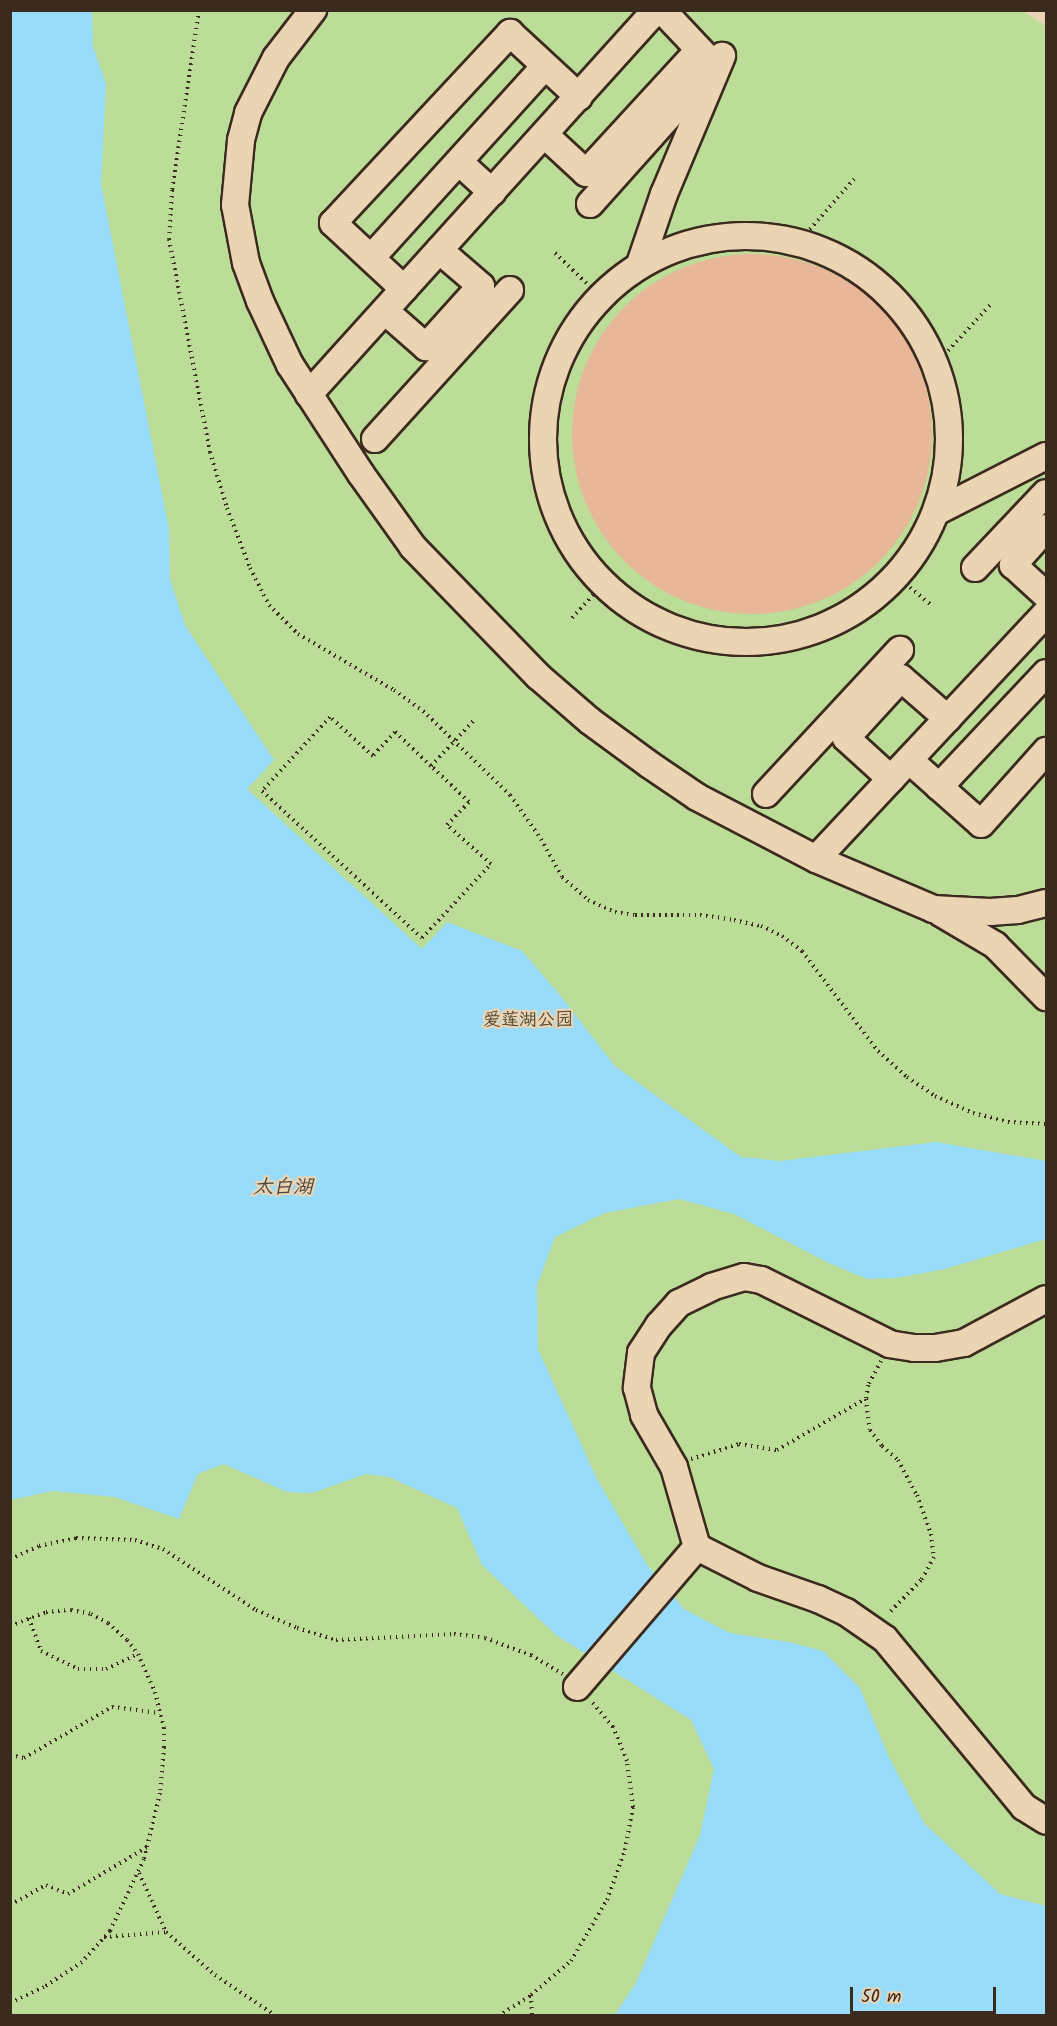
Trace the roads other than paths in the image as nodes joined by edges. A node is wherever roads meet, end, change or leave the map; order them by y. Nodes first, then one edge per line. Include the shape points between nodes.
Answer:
1 (313, 10) edge
2 (656, 10) edge
3 (662, 10) edge
4 (706, 58) junction
5 (545, 66) junction
6 (579, 97) junction
7 (545, 135) junction
8 (459, 162) junction
9 (492, 192) junction
10 (590, 204) dead end
11 (439, 250) junction
12 (371, 258) junction
13 (640, 264) junction
14 (404, 289) junction
15 (510, 290) dead end
16 (384, 311) junction
17 (309, 394) junction
18 (375, 439) dead end
19 (1047, 456) edge
20 (1047, 493) edge
21 (936, 512) junction
22 (1047, 528) edge
23 (975, 568) dead end
24 (1047, 595) edge
25 (1047, 613) edge
26 (900, 650) dead end
27 (1002, 662) junction
28 (1039, 681) edge
29 (948, 719) junction
30 (1047, 751) edge
31 (909, 760) junction
32 (891, 779) junction
33 (939, 787) junction
34 (766, 794) dead end
35 (816, 860) junction
36 (1047, 903) edge
37 (933, 909) junction
38 (1018, 910) junction
39 (1004, 953) junction
40 (1047, 997) edge
41 (1047, 1299) edge
42 (697, 1547) junction
43 (577, 1687) road end
44 (1047, 1821) edge

1 - 17 street via 276,58 248,113 239,152 235,206 244,255 260,301 290,365
2 - 6 street
3 - 4 street
4 - 7 street via 586,173
4 - 10 street
4 - 13 street via 722,56 664,194
5 - 6 street
5 - 8 street
5 - 12 street via 510,33 333,223
6 - 7 street
7 - 9 street
8 - 9 street
8 - 12 street
9 - 11 street
11 - 14 street
11 - 16 street via 481,286 426,347
12 - 14 street
13 - 21 street via 687,244 737,236 798,243 835,256 878,283 912,320 936,364 948,413 949,463
13 - 21 street via 613,284 576,326 551,376 541,432 547,488 568,540 603,584 648,617 700,637 756,642 811,632 861,607 896,576 922,543
14 - 16 street
15 - 18 street
16 - 17 street
17 - 35 street via 413,547 538,676 590,721 697,796
19 - 21 street
20 - 23 street
22 - 24 street via 1013,565
25 - 27 street
26 - 34 street
27 - 28 street
27 - 29 street
28 - 33 street
29 - 31 street
29 - 32 street via 901,678 846,738
30 - 33 street via 981,824
31 - 32 street
31 - 33 street
32 - 35 street
35 - 37 street
36 - 38 street
37 - 38 street
37 - 39 street via 971,929
38 - 39 street via 1002,929
39 - 40 street
41 - 42 street via 964,1343 935,1348 890,1344 761,1280 744,1277 679,1303 641,1353 637,1388 644,1415 674,1467
42 - 43 street
42 - 44 street via 758,1578 846,1612 873,1630 902,1656 1024,1808

